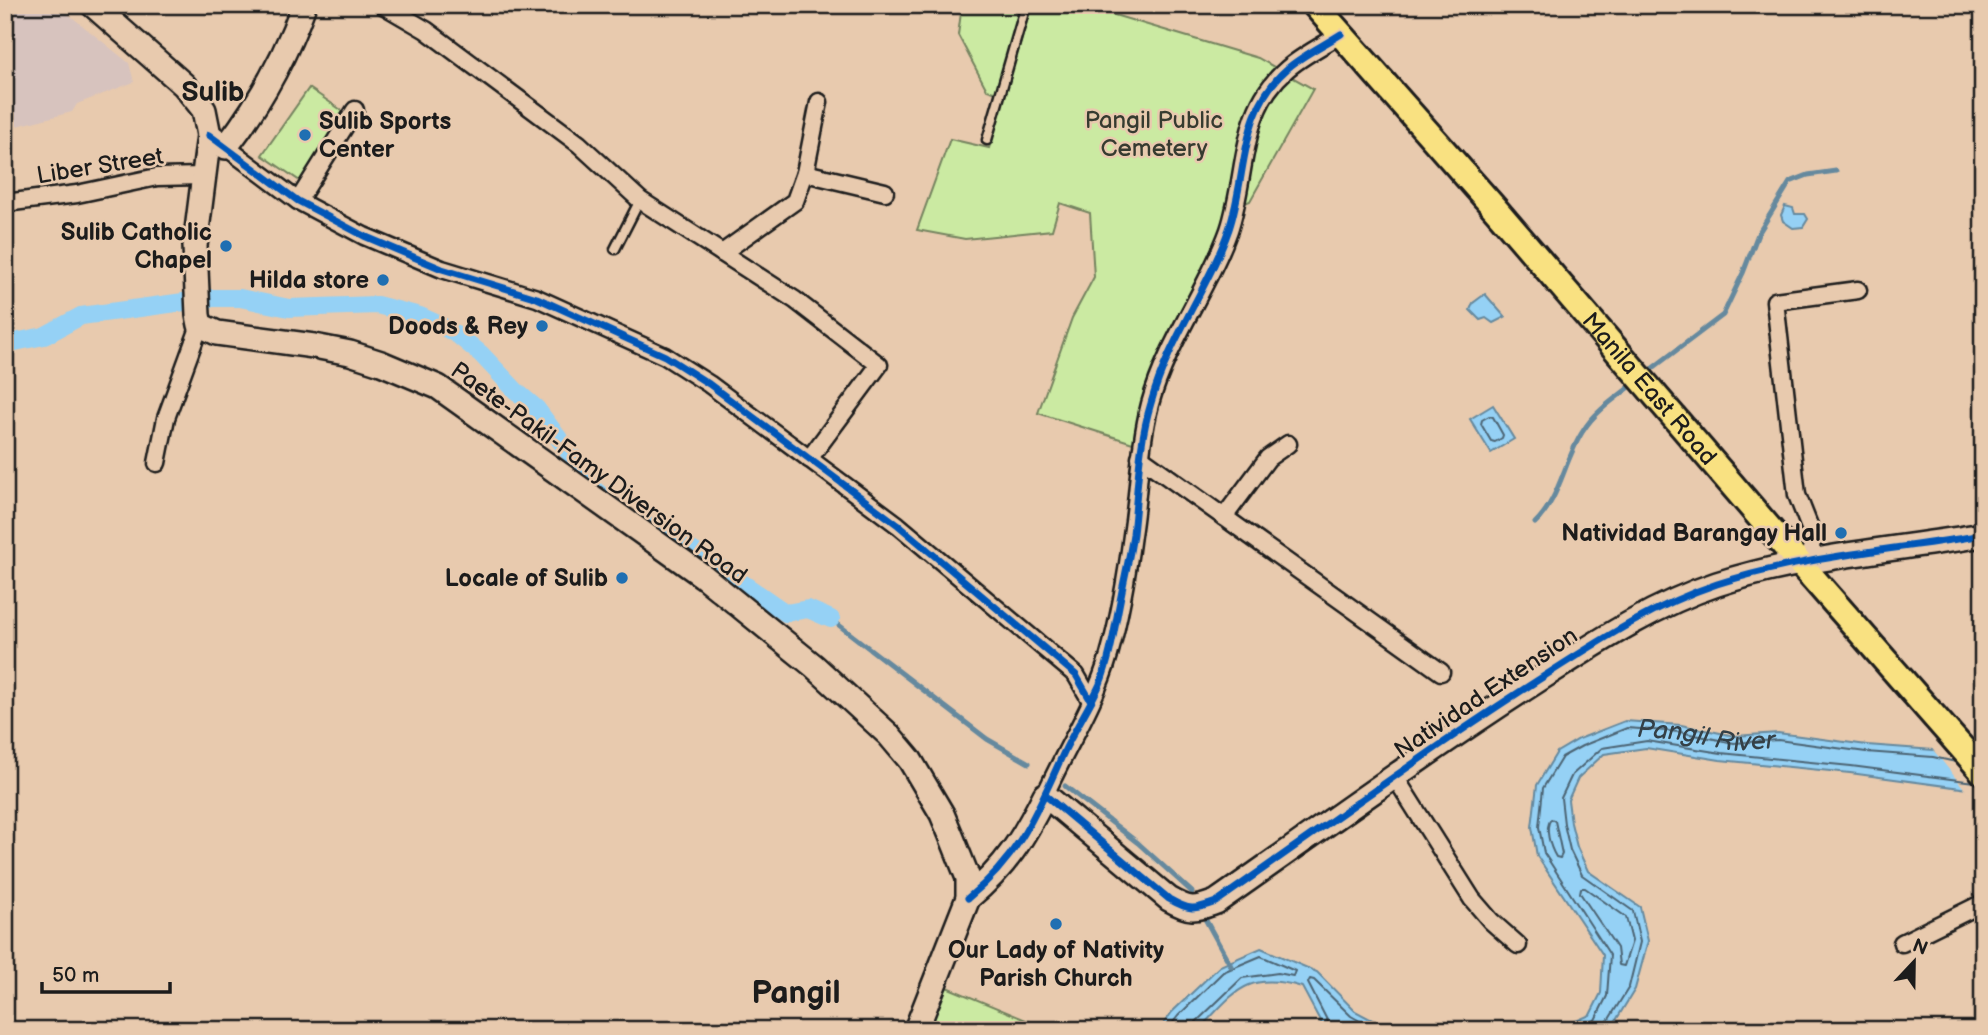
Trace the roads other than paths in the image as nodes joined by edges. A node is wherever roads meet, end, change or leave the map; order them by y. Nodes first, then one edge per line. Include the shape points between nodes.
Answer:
1 (93, 5) edge
2 (304, 5) edge
3 (383, 5) edge
4 (1026, 5) edge
5 (1315, 5) edge
6 (1341, 34) junction
7 (819, 102) dead end
8 (355, 110) dead end
9 (986, 140) dead end
10 (218, 141) junction
11 (805, 173) junction
12 (203, 176) junction
13 (885, 192) dead end
14 (640, 200) junction
15 (298, 201) junction
16 (5, 203) edge
17 (615, 249) dead end
18 (722, 254) junction
19 (1858, 290) dead end
20 (199, 316) junction
21 (1288, 444) dead end
22 (1140, 457) junction
23 (809, 459) junction
24 (157, 463) dead end
25 (1223, 517) junction
26 (1983, 535) edge
27 (1800, 562) junction
28 (1441, 672) dead end
29 (1091, 701) junction
30 (1983, 772) edge
31 (1395, 777) junction
32 (1045, 794) junction
33 (968, 898) junction
34 (1983, 903) edge
35 (1902, 943) dead end
36 (1518, 945) dead end
37 (916, 1030) edge

1 - 10 main road via 184,85 204,110
2 - 10 main road via 291,42 251,115
3 - 14 street via 426,30 579,144
4 - 9 lane
5 - 6 main road, Manila East Road
6 - 22 street via 1288,68 1265,93 1250,125 1230,227 1158,382
6 - 27 main road, Manila East Road
7 - 11 street
8 - 15 street
10 - 12 main road
10 - 15 street
11 - 13 street
11 - 18 street via 795,201
12 - 16 street, Liber Street via 157,177
12 - 20 main road via 195,246
14 - 17 lane
14 - 18 street
15 - 23 street via 442,269 537,298 665,356
18 - 23 street via 795,300 879,365
19 - 27 street via 1775,301 1797,495 1812,533 1811,552
20 - 24 street via 166,418
20 - 33 main road, Paete-Pakil-Famy Diversion Road via 217,333 340,351 438,387 703,576 889,734 942,814 968,878
21 - 25 street via 1268,458
22 - 25 street
22 - 29 street via 1133,534 1118,613 1107,661
23 - 29 street via 898,525 1043,646 1076,675
25 - 28 street
26 - 27 main road, Natividad Extension
27 - 30 main road, Manila East Road
27 - 31 main road, Natividad Extension via 1717,584 1668,603 1585,650
29 - 32 street
31 - 32 main road, Natividad Extension via 1216,902 1198,909 1169,899
31 - 36 street via 1459,882
32 - 33 main road via 1002,867
33 - 37 main road
34 - 35 street

